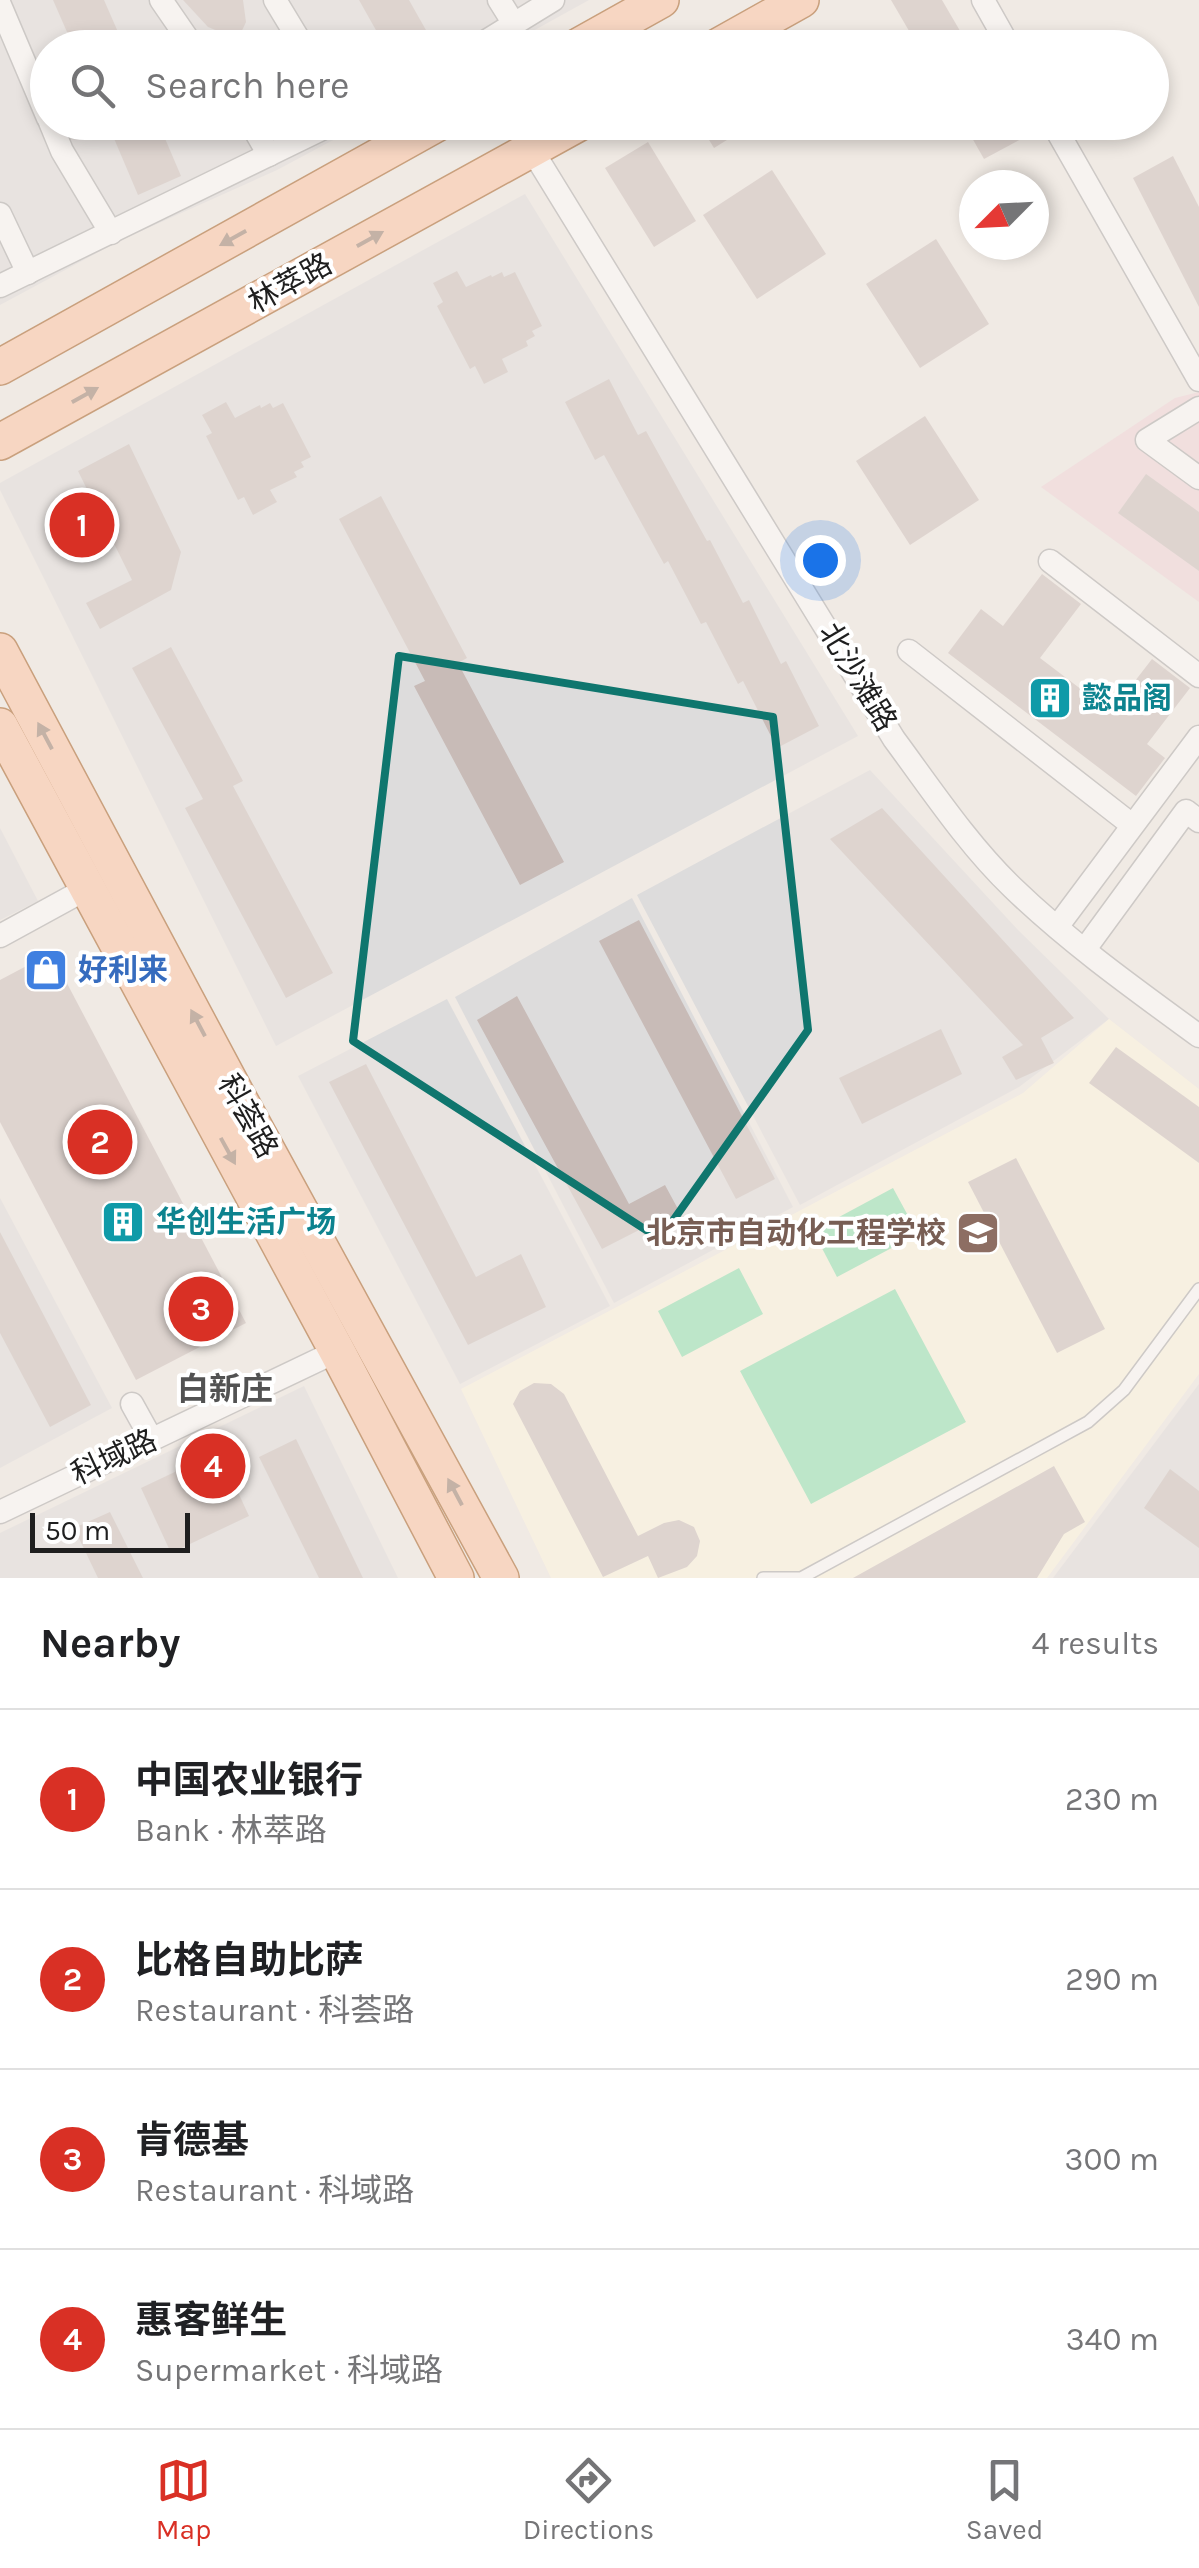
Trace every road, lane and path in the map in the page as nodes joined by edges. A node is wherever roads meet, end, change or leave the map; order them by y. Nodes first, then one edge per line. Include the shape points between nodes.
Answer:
1 (161, 0) edge
2 (276, 0) edge
3 (499, 0) edge
4 (553, 0) edge
5 (661, 0) edge
6 (801, 0) edge
7 (983, 0) edge
8 (0, 5) edge
9 (514, 24) junction
10 (182, 30) edge
11 (294, 30) edge
12 (504, 30) edge
13 (608, 30) edge
14 (748, 30) edge
15 (1000, 30) edge
16 (30, 77) edge
17 (57, 140) edge
18 (260, 140) edge
19 (301, 140) edge
20 (408, 140) edge
21 (549, 140) edge
22 (1062, 140) edge
23 (532, 150) junction
24 (269, 156) junction
25 (0, 214) edge
26 (111, 233) junction
27 (28, 273) junction
28 (0, 286) edge
29 (0, 367) edge
30 (1199, 380) edge
31 (1199, 408) edge
32 (0, 442) edge
33 (1199, 478) edge
34 (1050, 562) dead end
35 (0, 651) edge
36 (909, 651) dead end
37 (1199, 676) edge
38 (0, 726) edge
39 (1199, 737) edge
40 (1199, 821) edge
41 (1132, 825) junction
42 (86, 889) junction
43 (1057, 926) junction
44 (0, 936) edge
45 (1085, 949) junction
46 (1199, 1036) edge
47 (1199, 1289) edge
48 (337, 1350) junction
49 (132, 1404) dead end
50 (152, 1440) junction
51 (0, 1512) edge
52 (456, 1578) edge
53 (501, 1578) edge
54 (762, 1578) edge
55 (801, 1578) edge

1 - 10 street
2 - 11 street
3 - 9 street
4 - 9 street
5 - 13 main road
6 - 14 main road
7 - 15 street
8 - 16 street
9 - 12 street
17 - 26 street
18 - 24 street
19 - 24 street
20 -> 29 main road
21 - 23 main road, 林萃路
22 - 30 street
32 -> 23 main road, 林萃路
23 - 43 street, 北沙滩路 via 894,739 1012,887
24 - 26 street
25 - 27 street
26 - 27 street
27 - 28 street
31 - 33 street via 1147,440
34 - 37 street
53 -> 35 main road, 科荟路
36 - 41 street
38 - 42 main road, 科荟路
39 - 41 street
40 - 45 street via 1186,811
41 - 43 street
42 - 44 street
42 -> 48 main road, 科荟路
43 - 45 street, 北沙滩路
45 - 46 street, 北沙滩路
47 - 55 lane via 1124,1390 1088,1422
48 - 50 street, 科域路
48 - 52 main road, 科荟路
49 - 50 street
50 - 51 street, 科域路
54 - 55 lane

